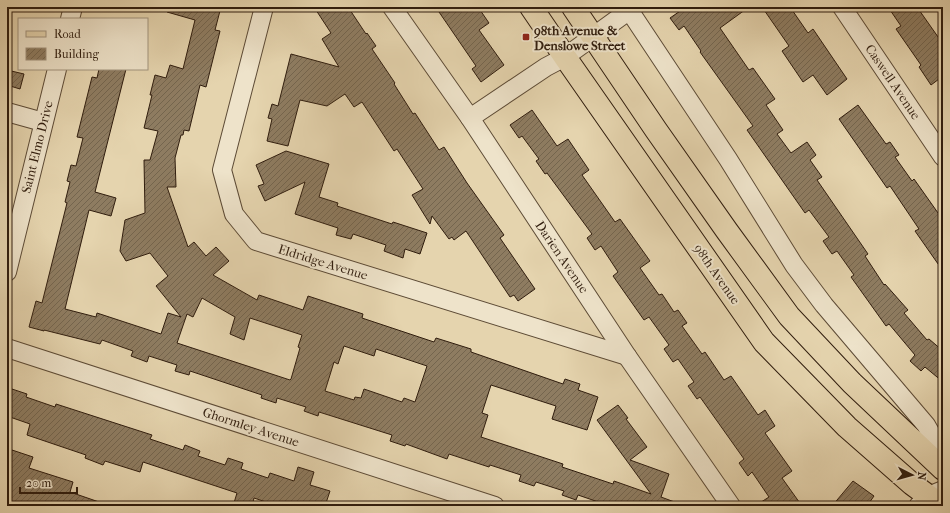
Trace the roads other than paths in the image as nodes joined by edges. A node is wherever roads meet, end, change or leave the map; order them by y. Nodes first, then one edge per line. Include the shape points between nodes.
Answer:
1 (73, 7) edge
2 (264, 7) edge
3 (392, 7) edge
4 (531, 7) edge
5 (573, 7) edge
6 (842, 7) edge
7 (630, 8) edge
8 (70, 18) edge
9 (593, 36) junction
10 (564, 57) junction
11 (57, 70) edge
12 (7, 112) edge
13 (470, 118) junction
14 (43, 122) junction
15 (943, 157) edge
16 (7, 272) edge
17 (7, 348) edge
18 (627, 356) junction
19 (943, 455) edge
20 (943, 469) edge
21 (933, 500) edge
22 (495, 506) edge
23 (731, 506) edge

1 - 8 street
2 - 18 street, Eldridge Avenue via 222,170 234,214 256,241
3 - 13 street, Darien Avenue
4 - 10 main road, 98th Avenue
5 - 9 main road
6 - 15 street, Caswell Avenue
7 - 9 street
7 - 19 street via 794,264 824,305 926,424
9 - 10 street
9 - 20 main road via 669,149 789,316 852,383
10 - 13 street
10 - 21 main road, 98th Avenue via 764,342 847,427
11 - 14 street, Saint Elmo Drive
12 - 14 street
13 - 18 street, Darien Avenue
14 - 16 street, Saint Elmo Drive
17 - 22 street, Ghormley Avenue
18 - 23 street, Darien Avenue

